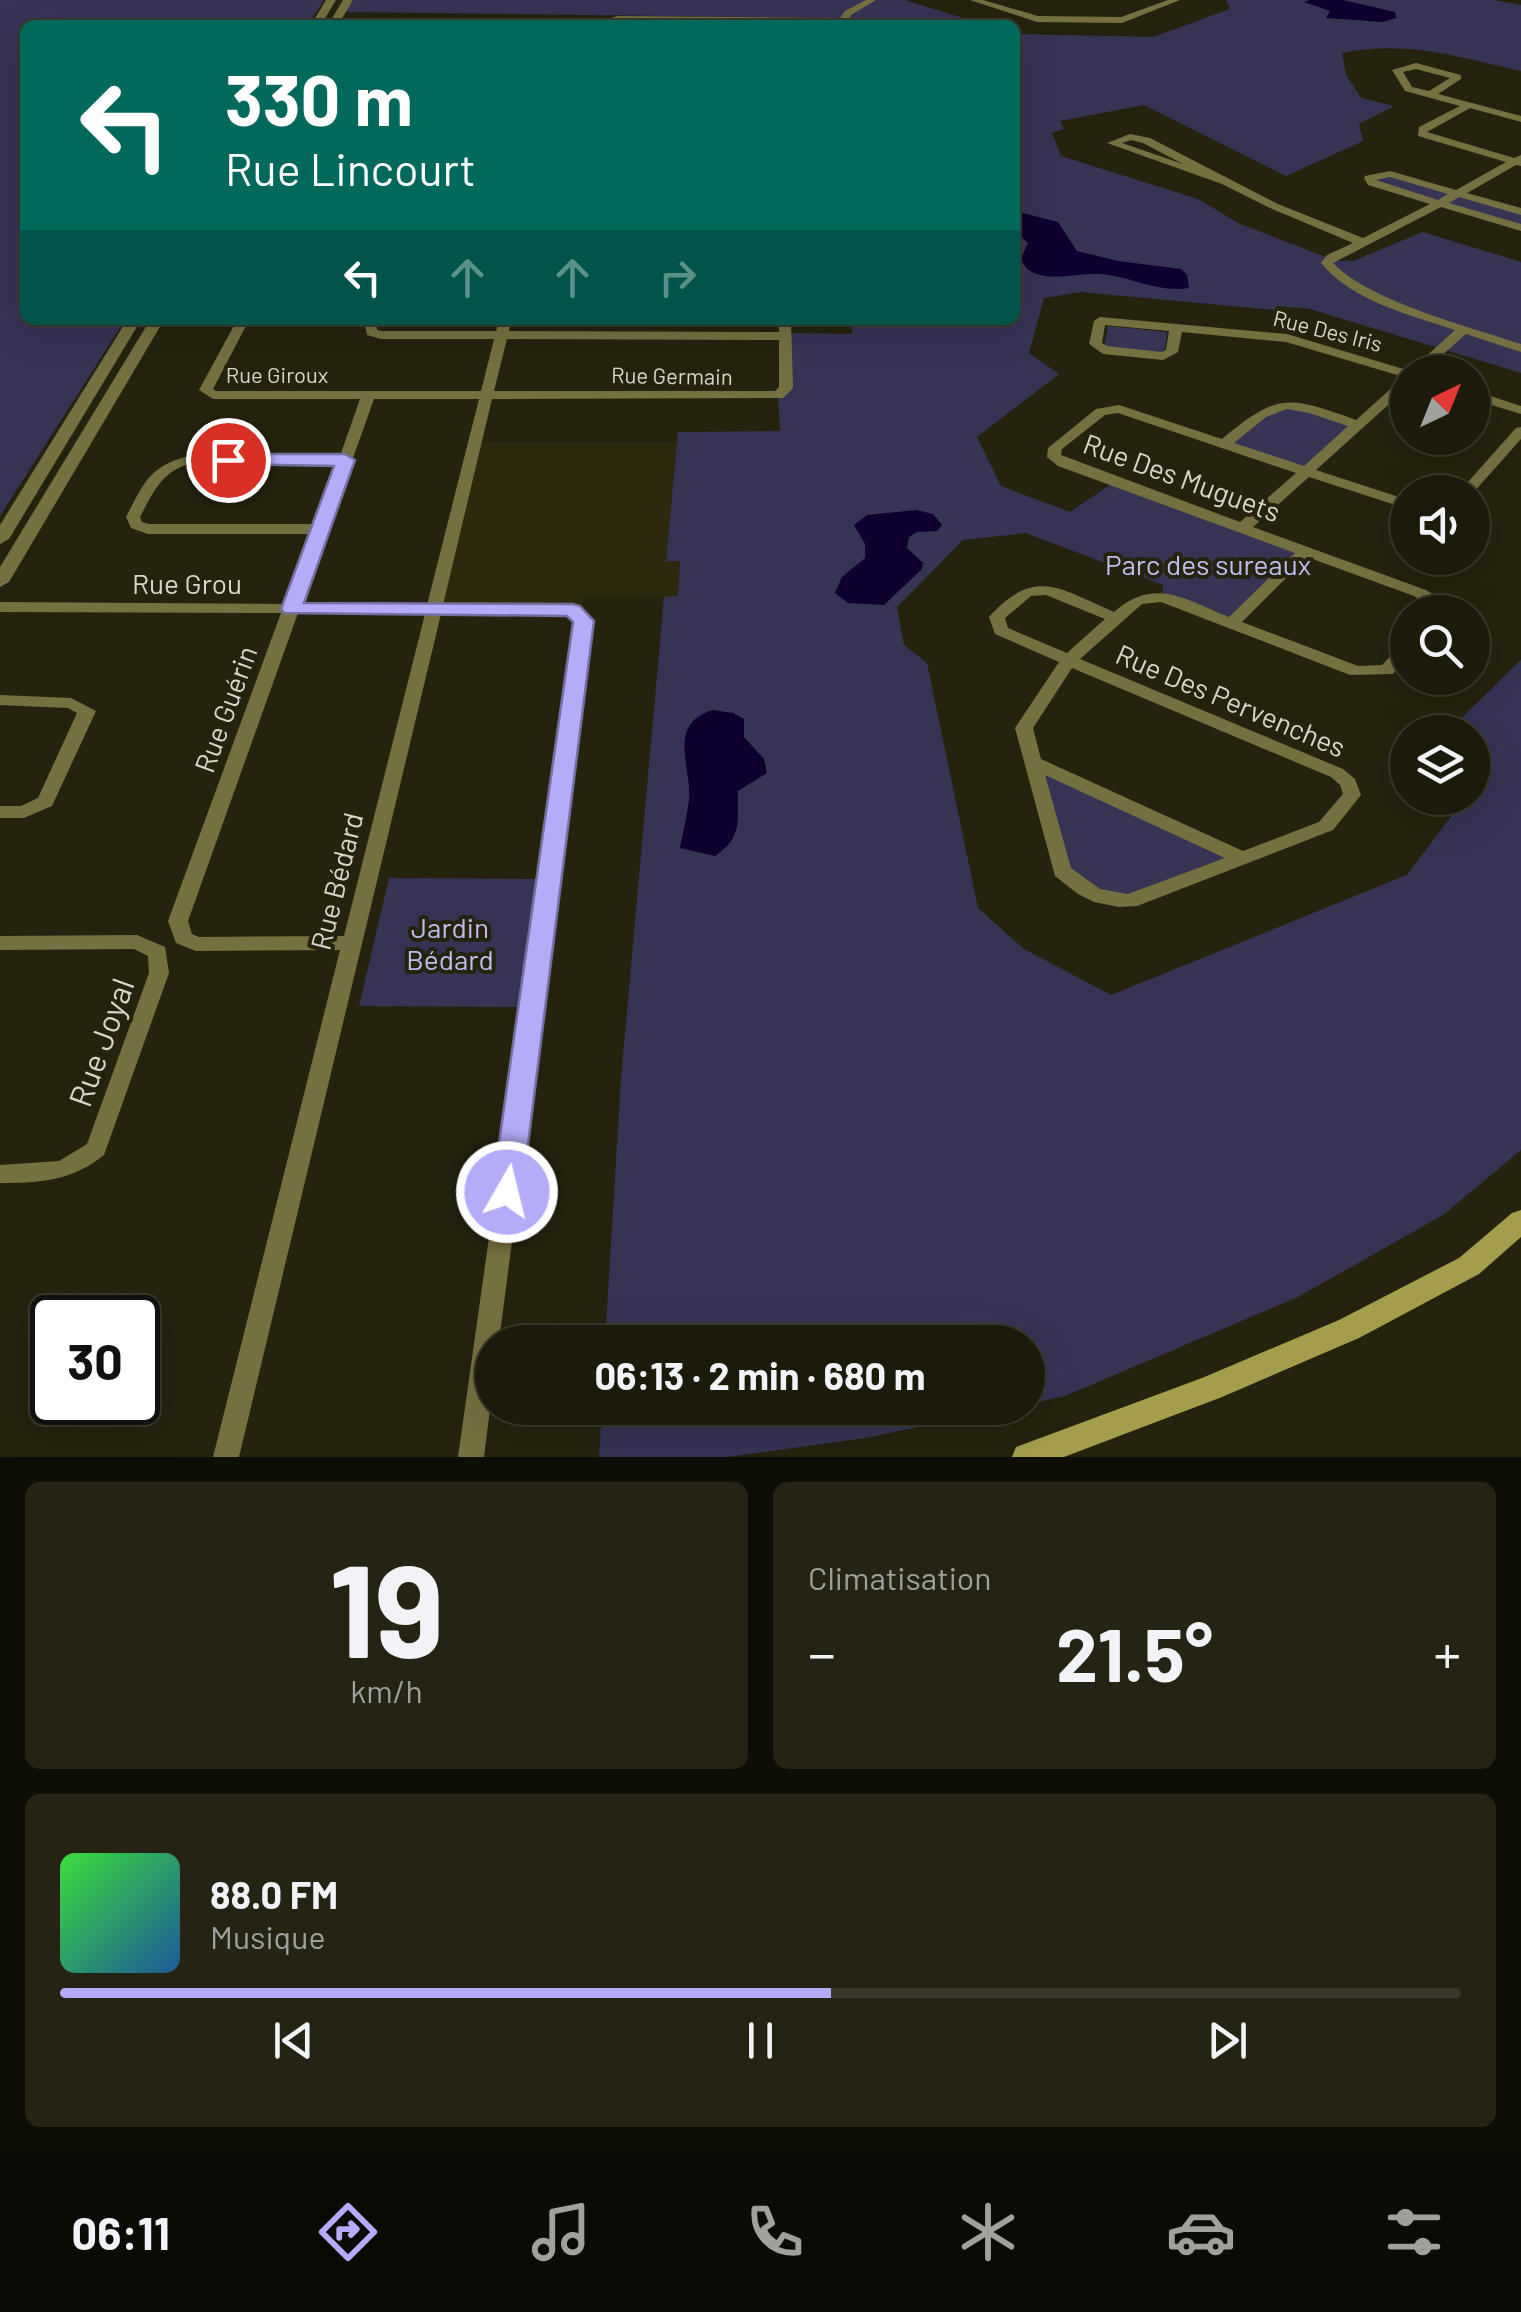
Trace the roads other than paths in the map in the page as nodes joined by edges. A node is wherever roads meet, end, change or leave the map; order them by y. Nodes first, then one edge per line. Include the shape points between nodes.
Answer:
1 (872, 0) edge
2 (1176, 0) edge
3 (985, 1) edge
4 (845, 20) edge
5 (1430, 95) junction
6 (1470, 105) junction
7 (1521, 119) edge
8 (1519, 161) edge
9 (1225, 181) junction
10 (1457, 194) junction
11 (1439, 204) junction
12 (1521, 212) edge
13 (1521, 228) edge
14 (1364, 243) junction
15 (131, 325) edge
16 (154, 325) edge
17 (240, 325) edge
18 (370, 325) edge
19 (630, 325) edge
20 (658, 325) edge
21 (784, 325) edge
22 (503, 328) edge
23 (1465, 328) junction
24 (1176, 329) junction
25 (629, 336) junction
26 (657, 336) junction
27 (785, 336) junction
28 (1521, 348) edge
29 (1435, 355) edge
30 (1390, 371) edge
31 (487, 393) junction
32 (369, 394) junction
33 (1390, 394) edge
34 (1490, 400) edge
35 (1521, 410) edge
36 (1358, 425) junction
37 (1521, 431) edge
38 (1225, 443) junction
39 (345, 460) junction
40 (1307, 471) junction
41 (1481, 475) edge
42 (1390, 499) edge
43 (1243, 528) junction
44 (320, 529) junction
45 (0, 538) edge
46 (1305, 551) junction
47 (0, 582) edge
48 (1425, 595) edge
49 (0, 607) edge
50 (291, 609) junction
51 (434, 610) junction
52 (1116, 618) junction
53 (1232, 623) junction
54 (1069, 660) junction
55 (1390, 668) edge
56 (0, 700) edge
57 (1033, 762) junction
58 (0, 812) edge
59 (1242, 858) junction
60 (0, 943) edge
61 (352, 943) junction
62 (0, 1174) edge
63 (1521, 1221) edge
64 (226, 1457) edge
65 (472, 1457) edge
66 (1027, 1457) edge

1 - 4 street
2 - 3 street via 1122,20 1037,19
5 - 5 street via 1403,85 1397,70 1416,66 1458,77
5 - 6 street
6 - 7 street
6 - 8 street via 1422,134
8 - 10 street
9 - 9 street via 1146,140 1130,136 1112,143
9 - 14 street
10 - 11 street
10 - 11 street via 1390,174 1369,178
10 - 12 street
11 - 13 street
11 - 14 street
14 - 23 street via 1332,257 1331,272
15 - 45 street
16 - 47 street
17 - 32 street, Rue Giroux via 206,390 214,395
18 - 22 street via 370,332 381,335
19 - 25 street
20 - 26 street
21 - 27 street, Rue Germain
22 - 25 street
22 - 31 street, Rue Bédard
23 - 28 street
23 - 29 street
24 - 24 street, Rue Des Iris via 1100,321 1095,344 1163,356 1172,352
24 - 30 street, Rue Des Iris via 1287,338
25 - 26 street
26 - 27 street
27 - 31 street, Rue Germain via 786,388 778,395
31 - 32 street
31 - 51 street, Rue Bédard
32 - 39 street, Rue Guérin
33 - 36 street
34 - 35 street
36 - 38 street via 1280,404
36 - 40 street
37 - 41 street
38 - 40 street, Rue Des Muguets
38 - 43 street, Rue Des Muguets via 1119,409 1101,412 1055,448 1054,457
39 - 44 street, Rue Guérin
39 - 44 street via 170,464 158,471 133,517 148,529
40 - 42 street
40 - 43 street
43 - 46 street, Rue Des Muguets
44 - 50 street, Rue Guérin
46 - 48 street, Rue Des Muguets
46 - 53 street
49 - 50 street, Rue Grou
50 - 51 street, Rue Grou
50 - 61 street, Rue Guérin via 178,921 182,938 196,944
51 - 61 street, Rue Bédard
51 - 65 street, Rue Grou via 573,610 584,621
52 - 53 street, Rue Des Pervenches via 1138,600 1163,597
52 - 54 street, Rue Des Pervenches
52 - 54 street via 1048,590 1027,592 997,617 1001,631
53 - 55 street via 1356,671
54 - 57 street, Rue Des Pervenches via 1024,728
54 - 59 street, Rue Des Pervenches via 1350,783 1352,795 1326,826
56 - 58 street via 71,702 87,711 45,802 24,812
57 - 59 street
57 - 59 street, Rue Des Pervenches via 1062,870 1105,900 1130,901
60 - 62 street, Rue Joyal via 137,942 158,952 159,973 96,1149 57,1173
61 - 64 street, Rue Bédard
63 - 66 main road via 1470,1266 1349,1329

